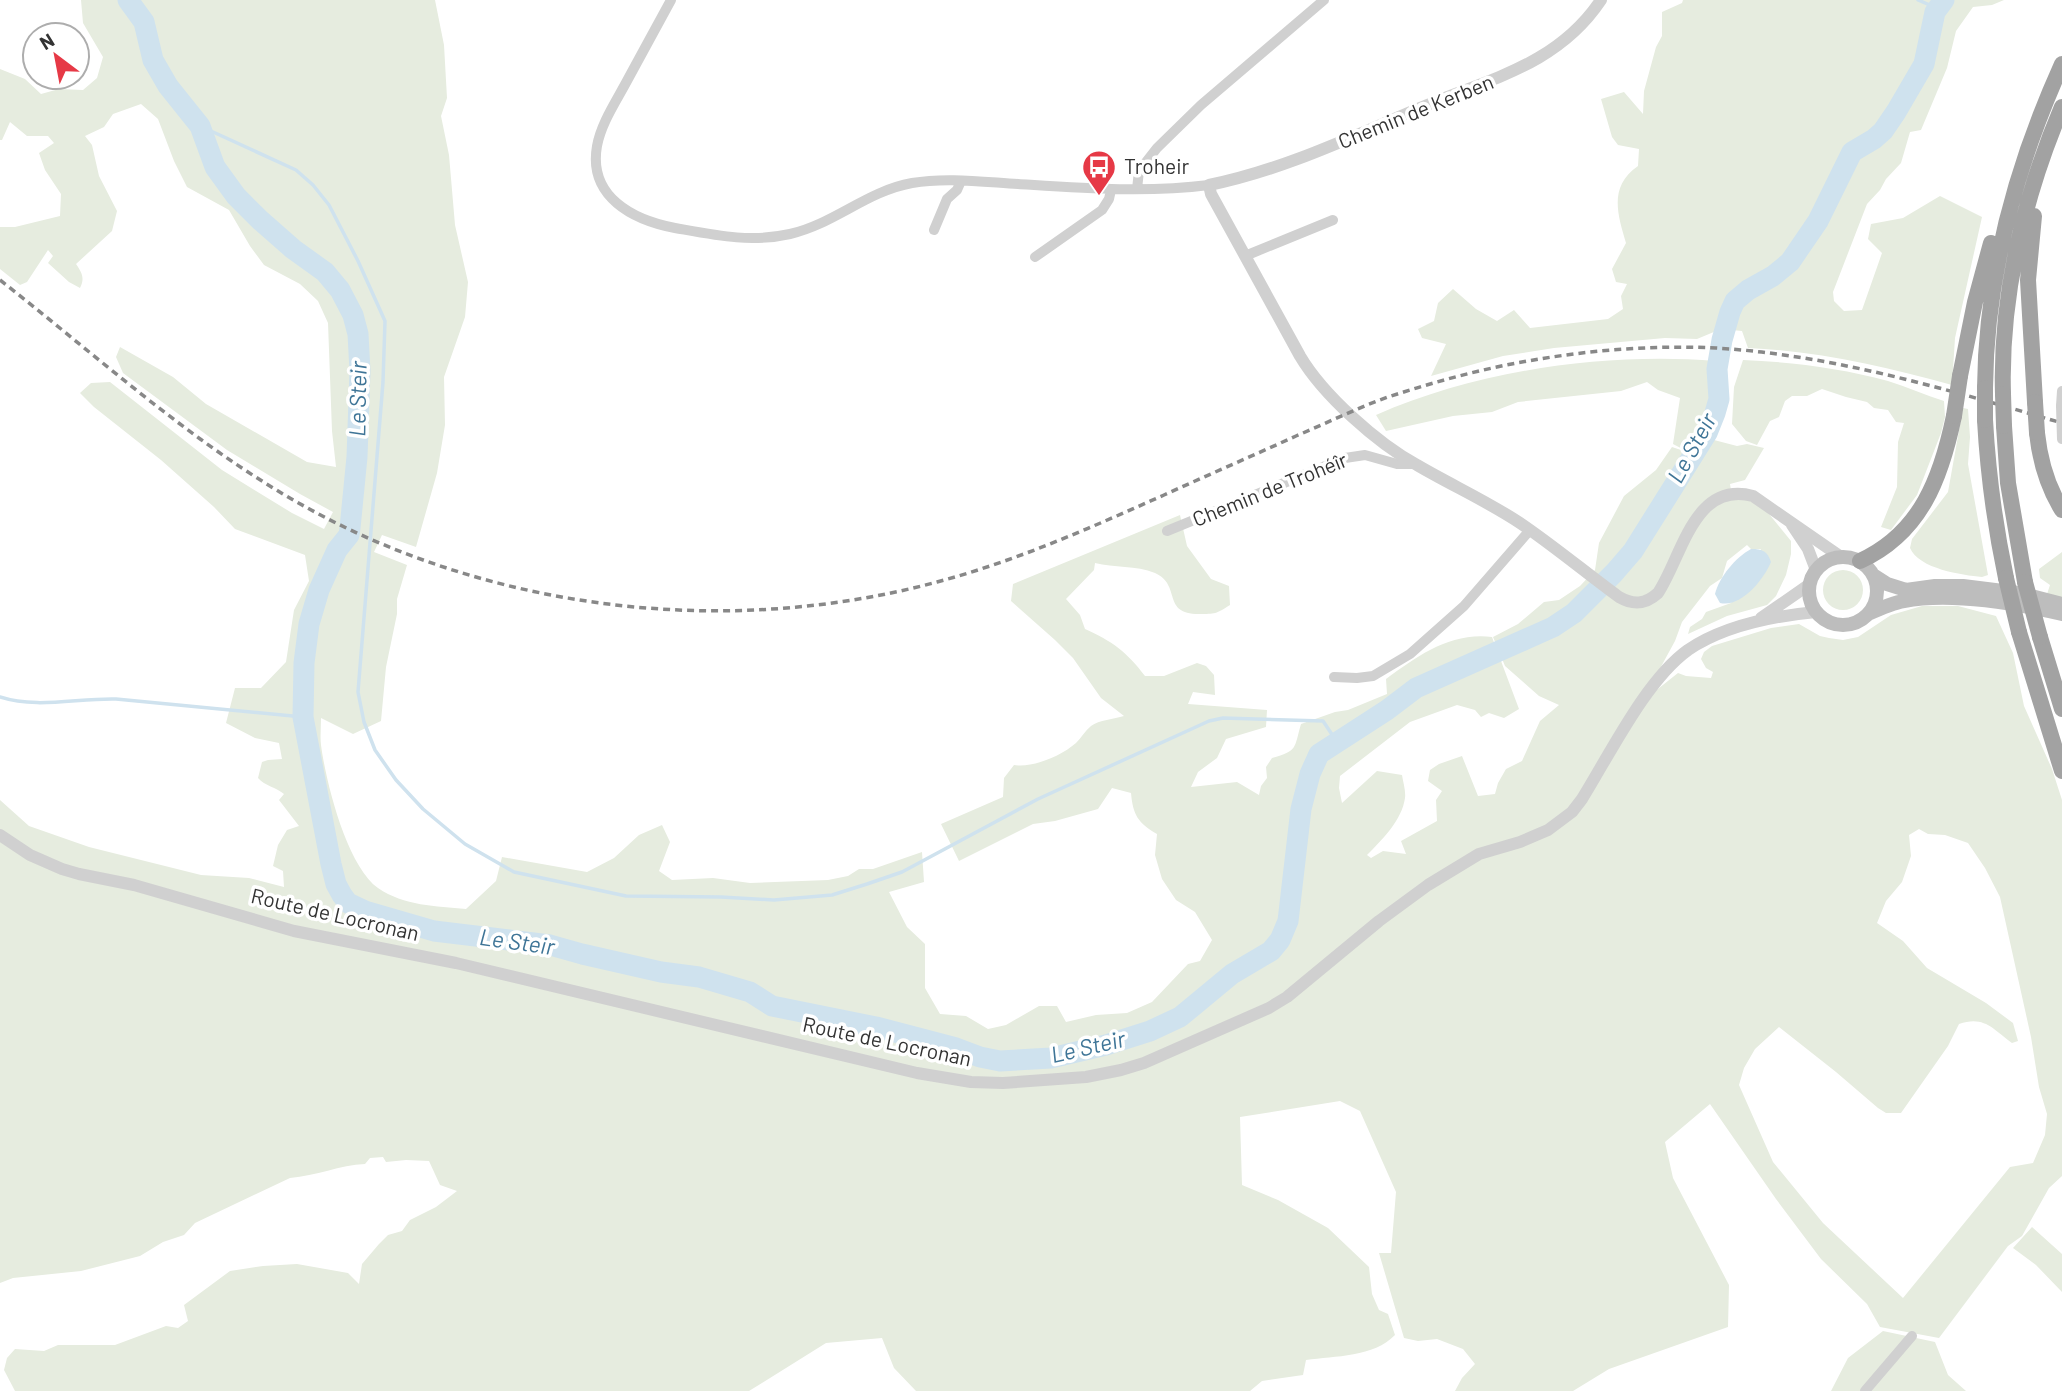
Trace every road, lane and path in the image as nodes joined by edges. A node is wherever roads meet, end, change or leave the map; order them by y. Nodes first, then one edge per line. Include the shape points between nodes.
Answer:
1 (671, 0) edge
2 (1324, 0) edge
3 (1601, 0) edge
4 (2062, 64) edge
5 (2062, 107) edge
6 (2040, 113) junction
7 (2047, 146) junction
8 (961, 181) junction
9 (1209, 185) junction
10 (1138, 189) junction
11 (1111, 190) junction
12 (1333, 220) dead end
13 (934, 230) dead end
14 (1245, 256) junction
15 (1035, 257) dead end
16 (2062, 391) edge
17 (2061, 406) edge
18 (2062, 439) edge
19 (1415, 464) junction
20 (2062, 510) edge
21 (1788, 519) junction
22 (1530, 530) junction
23 (1167, 531) dead end
24 (1841, 557) junction
25 (1860, 561) junction
26 (1816, 570) junction
27 (1873, 575) junction
28 (1810, 584) junction
29 (2062, 604) edge
30 (1816, 612) junction
31 (1868, 614) junction
32 (2062, 614) edge
33 (1757, 621) junction
34 (1334, 677) dead end
35 (2062, 709) edge
36 (2062, 771) edge
37 (0, 835) edge
38 (1912, 1336) dead end
39 (1865, 1391) edge

1 - 8 street via 597,146 602,187 624,209 659,225 729,238 761,238 808,228 884,190 912,183
2 - 10 street via 1157,148 1139,171
3 - 9 street, Chemin de Kerben via 1575,31 1521,68 1301,158
4 - 6 highway
5 - 7 highway
6 - 25 highway, bridge via 1984,266 1942,464 1922,506 1895,540
6 - 36 highway, bridge via 1999,249 1986,331 1985,420 2006,578
7 - 20 highway, bridge via 2033,225 2029,317 2041,464
7 - 35 highway, bridge via 2012,277 2004,327 2003,394 2008,483 2025,582
8 - 11 street
8 - 13 street via 947,199
9 - 10 street
9 - 14 street
10 - 11 street
11 - 15 street via 1110,200 1101,210
12 - 14 street
14 - 19 street via 1315,378 1362,424
16 - 17 street
17 - 18 street, bridge
19 - 22 street
19 - 23 street, Chemin de Trohéîr via 1365,455 1345,458
21 - 22 street via 1753,496 1735,493 1720,497 1692,526 1658,593 1638,604 1619,597
21 - 24 street
21 - 26 street via 1805,542
22 - 34 street via 1464,606 1410,654 1373,676
24 - 25 main road
24 - 26 main road
25 - 27 main road
26 - 28 main road
27 - 29 main road via 1906,590 1963,586
27 - 31 main road via 1877,593
28 - 30 main road
28 - 33 street, Route de Locronan
30 - 31 main road via 1844,625
30 - 33 street, Route de Locronan
31 - 32 main road via 1904,600 1944,598 1985,600
33 - 37 street, Route de Locronan via 1706,640 1674,662 1638,707 1583,799 1555,825 1536,836 1479,854 1446,873 1269,1008 1144,1063 1086,1077 1003,1083 917,1073 456,963 294,931 62,869
38 - 39 street

